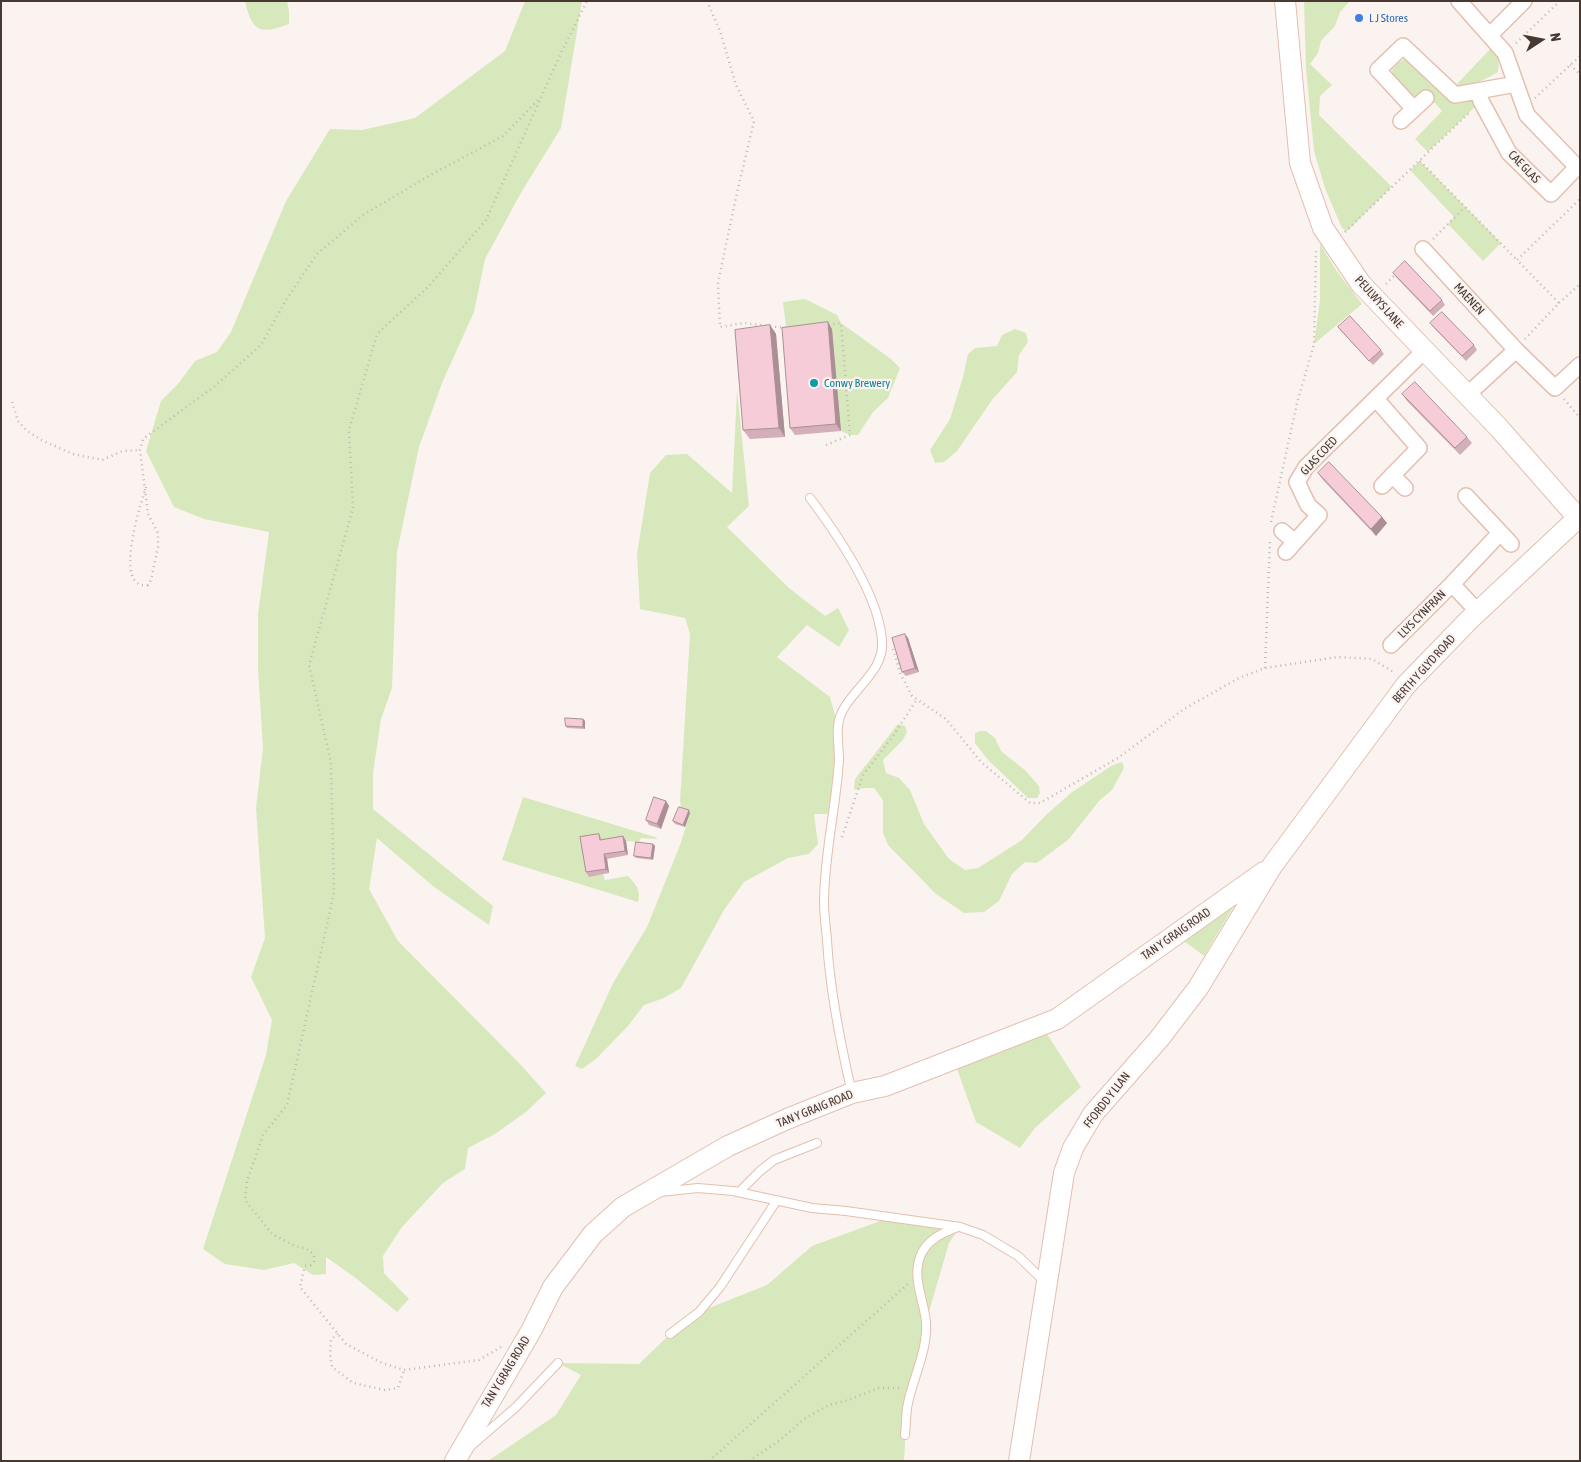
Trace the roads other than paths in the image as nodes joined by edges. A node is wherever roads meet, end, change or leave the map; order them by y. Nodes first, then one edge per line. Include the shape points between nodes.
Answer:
1 (1285, 1) edge
2 (1459, 1) edge
3 (1524, 1) edge
4 (1490, 34) junction
5 (1516, 84) junction
6 (1480, 96) junction
7 (1426, 98) dead end
8 (1414, 109) junction
9 (1401, 121) dead end
10 (1423, 249) dead end
11 (1516, 350) junction
12 (1424, 351) junction
13 (1580, 365) edge
14 (1467, 396) junction
15 (1376, 399) junction
16 (1405, 488) dead end
17 (1466, 496) dead end
18 (810, 498) dead end
19 (1579, 517) edge
20 (1500, 533) junction
21 (1274, 534) road end
22 (1511, 544) dead end
23 (1452, 584) junction
24 (1478, 612) junction
25 (1391, 645) dead end
26 (1272, 866) junction
27 (852, 1093) junction
28 (817, 1143) dead end
29 (739, 1192) junction
30 (645, 1194) junction
31 (777, 1200) junction
32 (960, 1227) junction
33 (1047, 1284) junction
34 (670, 1334) dead end
35 (558, 1363) dead end
36 (905, 1435) dead end
37 (457, 1456) edge
38 (445, 1461) edge
39 (1019, 1461) edge

1 - 12 street, PEULWYS LANE via 1300,163 1323,228 1325,244
2 - 4 street, CAE GLAS
3 - 4 street
4 - 5 street, CAE GLAS via 1505,53
5 - 6 street
5 - 6 street, CAE GLAS via 1527,115 1577,167 1551,194 1509,154
6 - 8 street via 1455,94 1403,46 1378,70
7 - 8 street
8 - 9 street
10 - 11 street, MAENEN
11 - 13 street, MAENEN via 1555,388
11 - 14 street
12 - 14 street, PEULWYS LANE
12 - 15 street, GLAS COED
14 - 19 street, PEULWYS LANE
15 - 16 street via 1419,448 1387,480
15 - 21 street, GLAS COED via 1306,467 1296,482 1308,505 1319,515 1290,547
17 - 20 street
18 - 27 lane via 865,584 883,643 875,668 841,712 839,760 826,865 824,904 829,974
19 - 24 street, BERTH Y GLYD ROAD
20 - 22 street
20 - 23 street, LLYS CYNFRAN
23 - 24 street, LLYS CYNFRAN
23 - 25 street, LLYS CYNFRAN
24 - 26 street, BERTH Y GLYD ROAD via 1408,682
26 - 27 street, TAN Y GRAIG ROAD via 1057,1018 885,1086
26 - 33 street, FFORDD Y LLAN via 1198,988 1159,1039 1092,1114 1073,1148 1064,1174
27 - 30 street, TAN Y GRAIG ROAD via 728,1146
28 - 29 lane via 774,1160
29 - 30 lane via 698,1188
29 - 31 lane
30 - 37 street, TAN Y GRAIG ROAD via 623,1207 593,1234 553,1287 531,1331
31 - 32 lane via 812,1208
31 - 34 lane via 720,1287 700,1312
32 - 33 lane via 983,1235 1018,1256
32 - 36 lane via 929,1242 920,1256 918,1285 924,1305 925,1343 907,1408
33 - 39 street, FFORDD Y LLAN
35 - 37 lane via 516,1407
37 - 38 street

